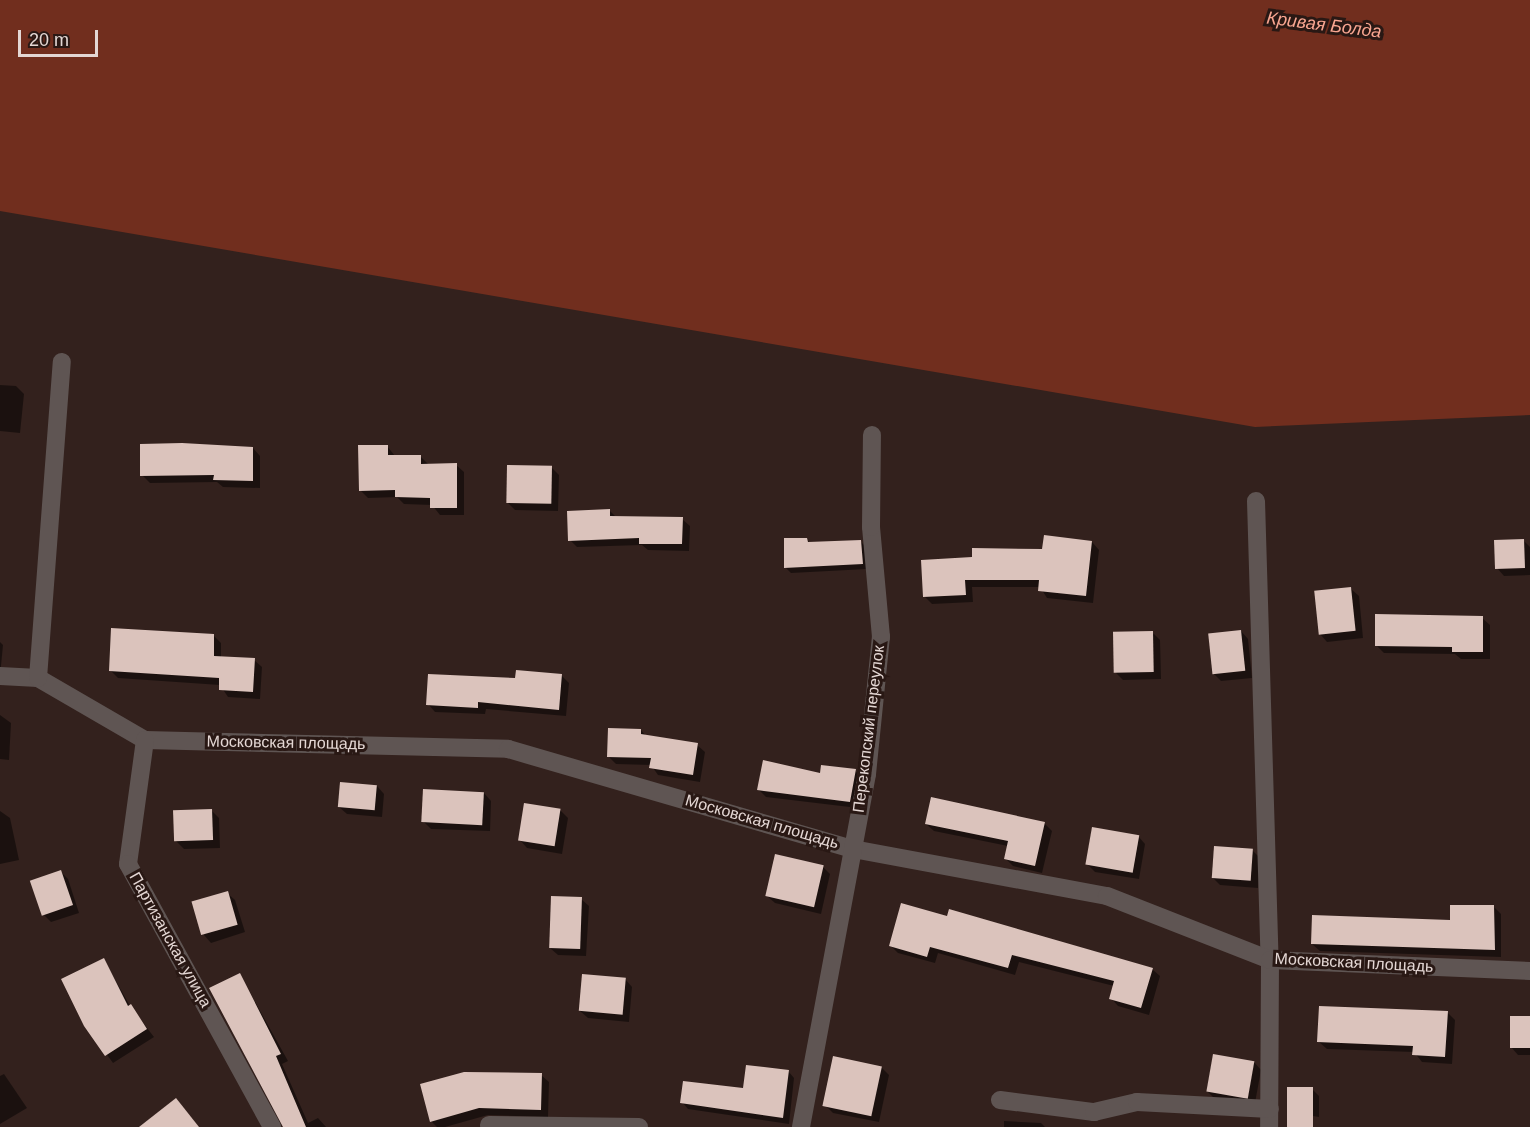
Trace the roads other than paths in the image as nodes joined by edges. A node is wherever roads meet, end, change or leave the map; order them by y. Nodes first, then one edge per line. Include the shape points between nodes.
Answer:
1 (62, 362) dead end
2 (872, 435) dead end
3 (1256, 501) dead end
4 (0, 676) edge
5 (38, 678) junction
6 (145, 740) junction
7 (853, 849) junction
8 (1270, 960) junction
9 (1530, 971) edge
10 (1000, 1100) dead end
11 (1270, 1118) edge
12 (489, 1125) dead end
13 (272, 1127) edge
14 (639, 1127) edge
15 (801, 1127) edge

1 - 5 street
2 - 7 street, Перекопский переулок via 871,527 880,637 867,774
3 - 8 street
4 - 5 street, Московская площадь
5 - 6 street, Московская площадь
6 - 7 street, Московская площадь via 508,748
6 - 13 street, Партизанская улица via 128,864
7 - 8 street, Московская площадь via 1107,896
7 - 15 street, Перекопский переулок
8 - 9 street, Московская площадь
8 - 11 street
10 - 11 street via 1094,1112 1137,1102
12 - 14 street

